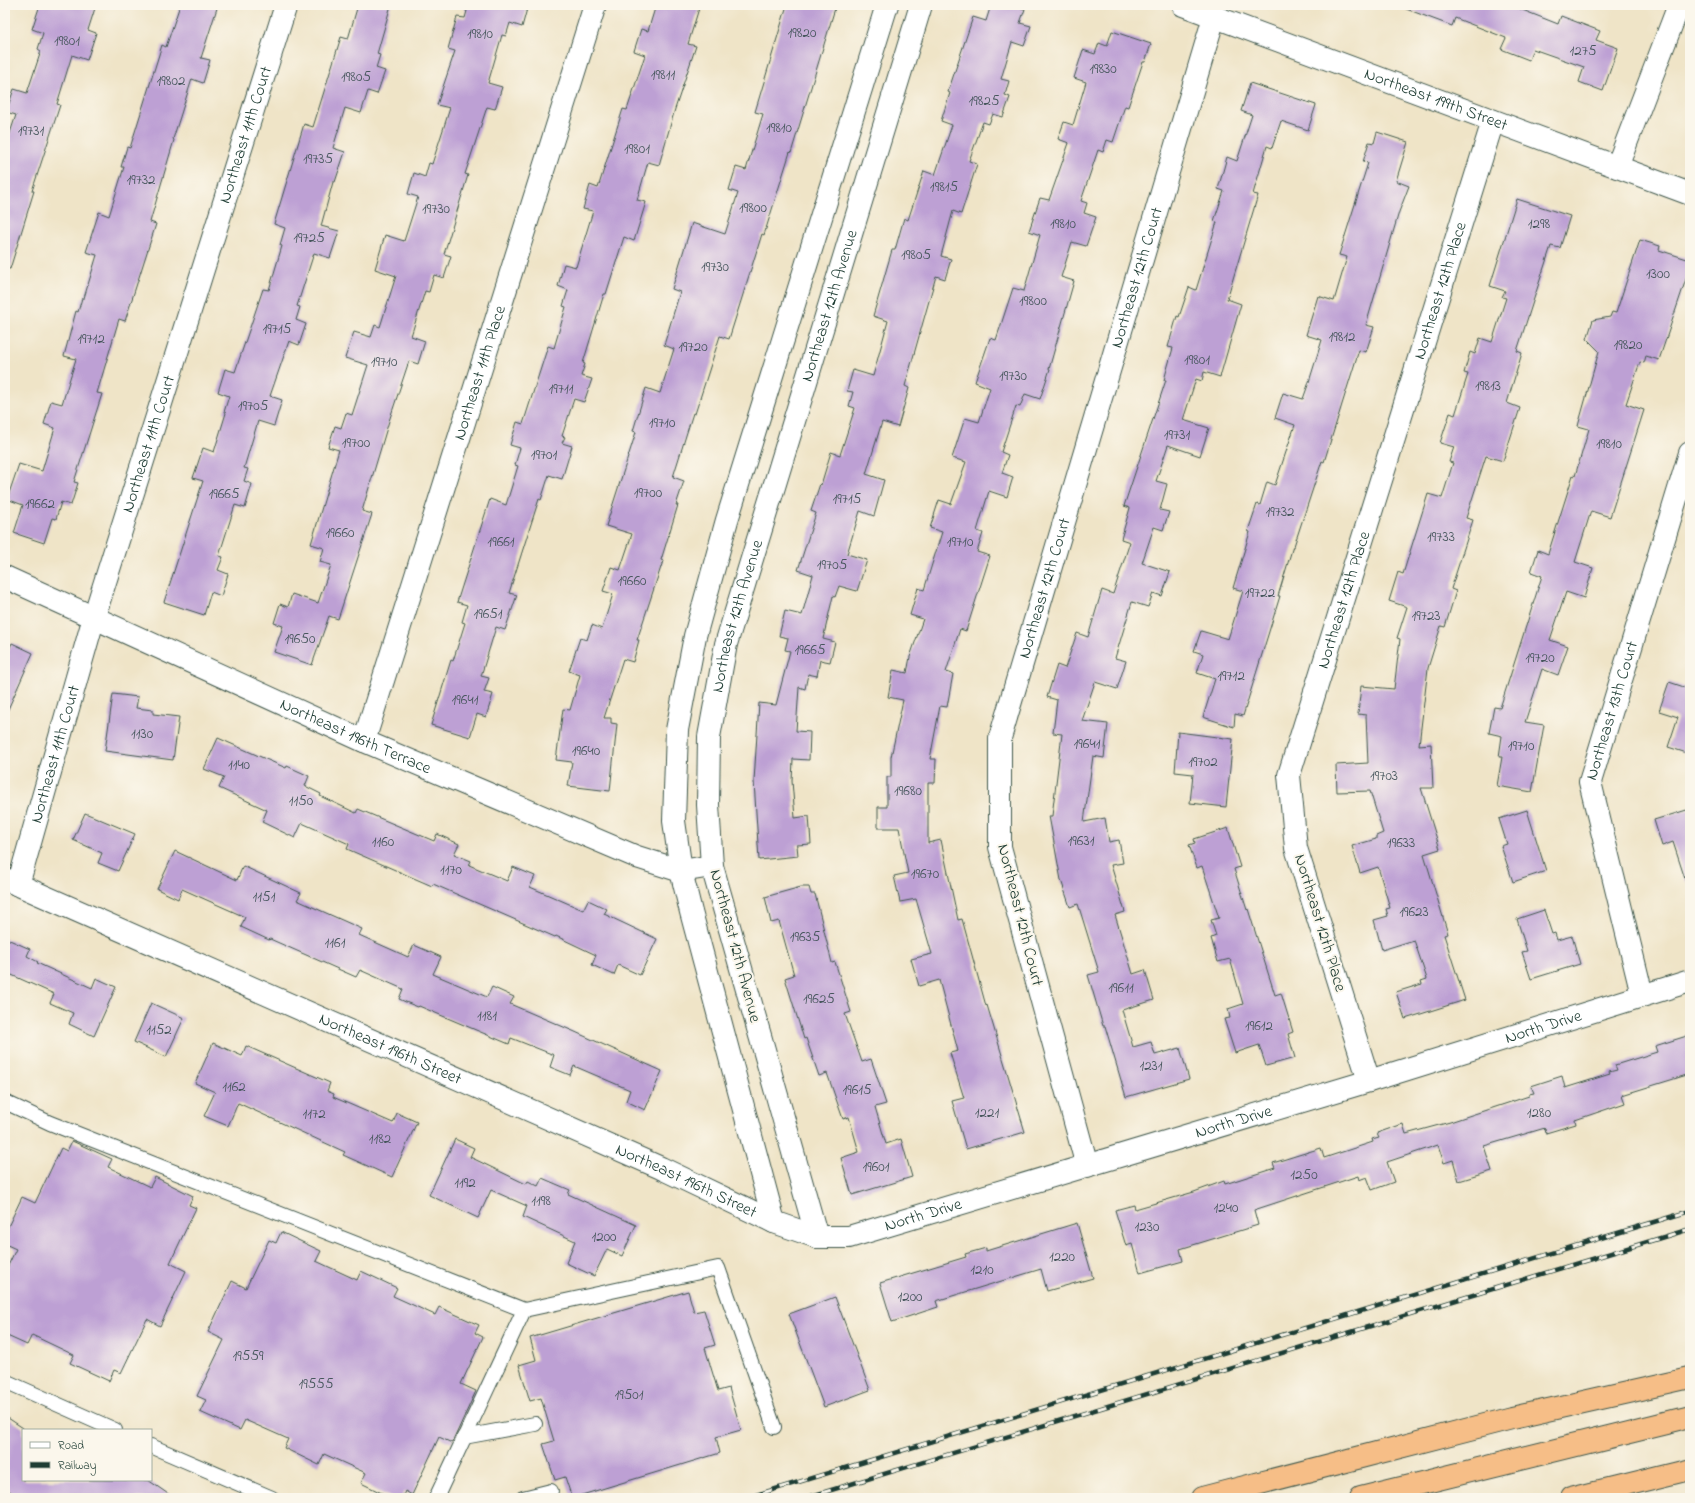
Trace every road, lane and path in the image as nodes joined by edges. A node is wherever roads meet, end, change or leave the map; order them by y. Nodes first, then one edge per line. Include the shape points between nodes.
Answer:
1 (286, 5) edge
2 (595, 5) edge
3 (887, 5) edge
4 (921, 5) edge
5 (1183, 5) edge
6 (1679, 5) edge
7 (1214, 17) junction
8 (1493, 121) junction
9 (1618, 167) junction
10 (1690, 194) edge
11 (1690, 453) edge
12 (5, 577) edge
13 (94, 617) junction
14 (364, 741) junction
15 (712, 866) junction
16 (682, 871) junction
17 (12, 882) edge
18 (1690, 981) edge
19 (1642, 995) junction
20 (1369, 1081) junction
21 (5, 1102) edge
22 (1087, 1166) junction
23 (774, 1222) junction
24 (817, 1237) junction
25 (524, 1310) junction
26 (1690, 1378) edge
27 (5, 1381) edge
28 (1690, 1417) edge
29 (535, 1424) dead end
30 (774, 1427) dead end
31 (113, 1429) edge
32 (464, 1437) junction
33 (152, 1446) edge
34 (1690, 1470) edge
35 (551, 1491) dead end
36 (253, 1494) edge
37 (272, 1498) edge
38 (436, 1498) edge
39 (523, 1498) edge
40 (1202, 1498) edge
41 (1361, 1498) edge
42 (1572, 1498) edge

1 - 13 street, Northeast 11th Court
2 - 14 street, Northeast 11th Place
3 - 16 street, Northeast 12th Avenue via 727,520 695,636 677,730 674,821
4 - 15 street, Northeast 12th Avenue via 726,644 709,737 708,805
5 - 7 street, Northeast 199th Street
6 - 9 street
7 - 8 street, Northeast 199th Street
7 - 22 street, Northeast 12th Court via 1000,738 1000,847
8 - 9 street, Northeast 199th Street
8 - 20 street, Northeast 12th Place via 1288,775 1296,848
9 - 10 street, Northeast 199th Street
11 - 19 street, Northeast 13th Court via 1590,782
12 - 13 street, Northeast 196th Terrace
13 - 14 street, Northeast 196th Terrace
13 - 17 street, Northeast 11th Court
14 - 16 street, Northeast 196th Terrace via 636,857
15 - 16 street, Northeast 196th Terrace
15 - 24 street, Northeast 12th Avenue
16 - 23 street, Northeast 12th Avenue
17 - 23 street, Northeast 196th Street via 661,1168
18 - 19 street, North Drive
19 - 20 street, North Drive
20 - 22 street, North Drive
21 - 25 lane via 50,1123
22 - 24 street, North Drive via 849,1237
23 - 24 street, North Drive
25 - 30 lane via 718,1268
25 - 32 lane
26 - 40 highway via 1512,1418
27 - 31 lane
28 - 41 highway
29 - 32 lane
32 - 38 lane
33 - 36 lane
34 - 42 highway
35 - 39 lane
36 - 37 lane

